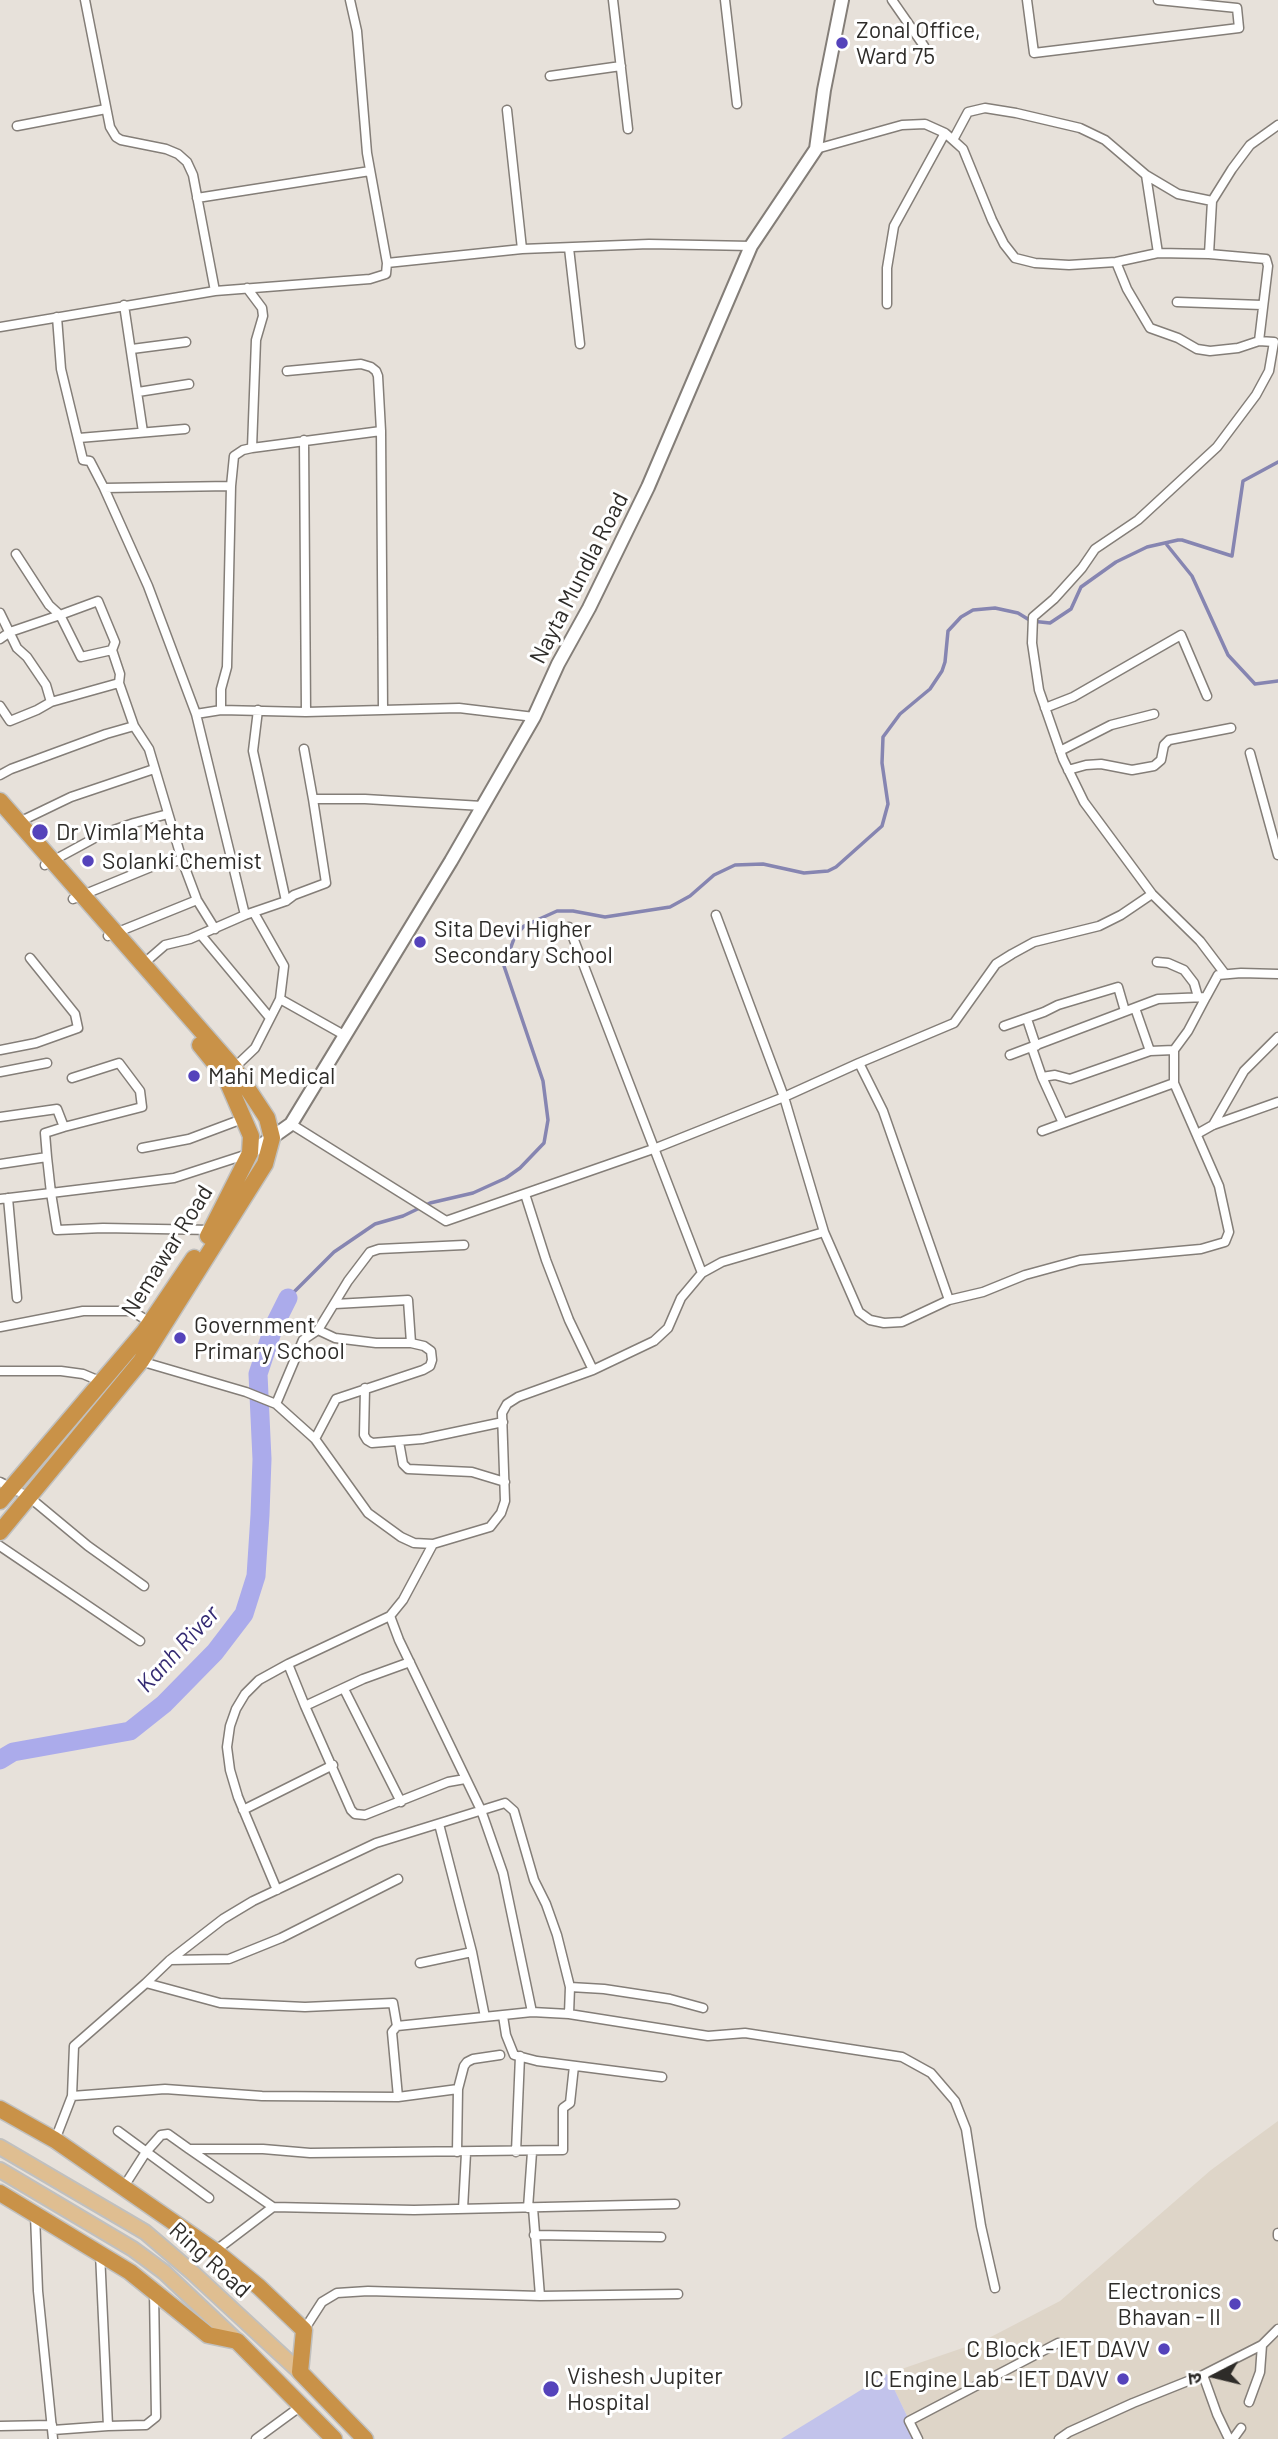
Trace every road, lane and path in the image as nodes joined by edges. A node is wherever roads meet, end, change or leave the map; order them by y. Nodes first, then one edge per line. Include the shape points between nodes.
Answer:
1 (85, 0) edge
2 (350, 0) edge
3 (613, 0) edge
4 (725, 0) edge
5 (842, 0) edge
6 (892, 0) edge
7 (1027, 0) edge
8 (1158, 0) edge
9 (924, 46) dead end
10 (621, 66) junction
11 (550, 76) dead end
12 (737, 104) dead end
13 (106, 110) junction
14 (507, 110) dead end
15 (1278, 125) edge
16 (18, 126) dead end
17 (628, 129) dead end
18 (943, 132) junction
19 (953, 140) junction
20 (816, 149) junction
21 (370, 171) junction
22 (1146, 175) junction
23 (197, 198) junction
24 (1212, 201) junction
25 (751, 246) junction
26 (569, 248) junction
27 (522, 249) junction
28 (1157, 253) junction
29 (1209, 254) junction
30 (1116, 262) junction
31 (387, 263) junction
32 (247, 288) junction
33 (215, 291) junction
34 (1177, 302) dead end
35 (887, 304) dead end
36 (124, 305) junction
37 (1262, 305) junction
38 (57, 317) junction
39 (0, 327) edge
40 (1259, 341) junction
41 (186, 342) dead end
42 (580, 344) dead end
43 (132, 349) junction
44 (287, 371) dead end
45 (189, 384) dead end
46 (138, 392) junction
47 (185, 429) dead end
48 (381, 430) junction
49 (143, 432) junction
50 (79, 438) junction
51 (304, 440) junction
52 (252, 447) junction
53 (231, 486) junction
54 (104, 488) junction
55 (16, 554) dead end
56 (0, 613) edge
57 (60, 615) junction
58 (10, 632) junction
59 (0, 639) edge
60 (112, 650) junction
61 (119, 683) junction
62 (1207, 696) dead end
63 (51, 702) junction
64 (0, 706) edge
65 (1045, 708) junction
66 (221, 710) junction
67 (258, 710) junction
68 (383, 710) junction
69 (306, 712) junction
70 (196, 714) junction
71 (1154, 714) dead end
72 (534, 716) junction
73 (134, 726) junction
74 (1231, 728) dead end
75 (304, 749) dead end
76 (1060, 751) junction
77 (1250, 753) dead end
78 (154, 769) junction
79 (1068, 770) junction
80 (0, 775) edge
81 (313, 800) junction
82 (0, 801) edge
83 (482, 806) junction
84 (0, 813) edge
85 (168, 814) junction
86 (15, 824) junction
87 (1278, 855) edge
88 (182, 860) junction
89 (49, 863) junction
90 (1152, 894) junction
91 (78, 897) junction
92 (197, 900) junction
93 (286, 901) junction
94 (249, 914) junction
95 (716, 915) dead end
96 (569, 927) dead end
97 (215, 929) junction
98 (112, 935) junction
99 (201, 935) junction
100 (30, 958) dead end
101 (1157, 962) dead end
102 (140, 968) junction
103 (1225, 974) junction
104 (1278, 974) edge
105 (1202, 997) junction
106 (280, 999) junction
107 (1135, 1008) junction
108 (1125, 1011) junction
109 (270, 1018) junction
110 (1027, 1019) junction
111 (1004, 1026) dead end
112 (344, 1035) junction
113 (1278, 1037) edge
114 (1034, 1047) junction
115 (0, 1050) edge
116 (1174, 1050) junction
117 (1150, 1051) junction
118 (1010, 1055) dead end
119 (47, 1063) dead end
120 (859, 1063) junction
121 (0, 1072) edge
122 (229, 1072) junction
123 (1042, 1077) junction
124 (72, 1078) dead end
125 (1174, 1083) junction
126 (784, 1097) junction
127 (1278, 1102) edge
128 (0, 1117) edge
129 (245, 1118) junction
130 (1063, 1123) junction
131 (291, 1124) junction
132 (1213, 1125) junction
133 (64, 1127) junction
134 (1042, 1131) dead end
135 (1197, 1134) junction
136 (272, 1138) junction
137 (656, 1148) junction
138 (142, 1149) dead end
139 (250, 1153) junction
140 (47, 1157) junction
141 (0, 1164) edge
142 (51, 1193) junction
143 (525, 1194) junction
144 (4, 1199) edge
145 (212, 1230) junction
146 (824, 1232) junction
147 (464, 1245) dead end
148 (702, 1273) junction
149 (17, 1298) dead end
150 (949, 1300) junction
151 (335, 1304) junction
152 (150, 1323) junction
153 (0, 1327) edge
154 (318, 1331) junction
155 (411, 1343) junction
156 (124, 1357) junction
157 (141, 1361) junction
158 (593, 1370) junction
159 (0, 1371) edge
160 (102, 1382) junction
161 (365, 1388) junction
162 (276, 1404) junction
163 (503, 1422) junction
164 (315, 1439) junction
165 (399, 1442) junction
166 (505, 1482) junction
167 (3, 1491) edge
168 (29, 1497) junction
169 (0, 1532) edge
170 (433, 1545) junction
171 (0, 1546) edge
172 (144, 1586) dead end
173 (393, 1612) junction
174 (140, 1641) dead end
175 (410, 1662) junction
176 (288, 1664) junction
177 (344, 1689) junction
178 (305, 1706) junction
179 (333, 1765) junction
180 (465, 1779) junction
181 (401, 1802) junction
182 (243, 1810) junction
183 (481, 1810) junction
184 (439, 1824) junction
185 (398, 1879) dead end
186 (277, 1890) junction
187 (472, 1952) junction
188 (170, 1960) junction
189 (420, 1963) dead end
190 (146, 1983) junction
191 (570, 1987) junction
192 (703, 2008) dead end
193 (532, 2012) junction
194 (569, 2014) junction
195 (503, 2016) junction
196 (485, 2017) junction
197 (397, 2026) junction
198 (500, 2055) dead end
199 (520, 2056) junction
200 (574, 2066) junction
201 (662, 2077) dead end
202 (458, 2089) junction
203 (72, 2096) junction
204 (398, 2097) junction
205 (0, 2109) edge
206 (118, 2131) dead end
207 (55, 2140) junction
208 (0, 2147) edge
209 (189, 2149) junction
210 (146, 2152) junction
211 (516, 2152) junction
212 (531, 2152) junction
213 (462, 2153) junction
214 (0, 2170) edge
215 (123, 2188) junction
216 (0, 2193) edge
217 (209, 2198) dead end
218 (675, 2204) dead end
219 (272, 2207) junction
220 (531, 2208) junction
221 (463, 2209) junction
222 (35, 2212) junction
223 (534, 2235) junction
224 (661, 2236) dead end
225 (215, 2251) junction
226 (100, 2253) junction
227 (995, 2288) dead end
228 (154, 2289) junction
229 (678, 2294) dead end
230 (540, 2296) junction
231 (1278, 2329) edge
232 (304, 2330) junction
233 (237, 2341) junction
234 (1058, 2343) dead end
235 (1262, 2345) junction
236 (300, 2372) junction
237 (1203, 2375) junction
238 (1249, 2402) dead end
239 (301, 2406) junction
240 (0, 2426) edge
241 (108, 2426) junction
242 (1241, 2428) dead end
243 (53, 2432) edge
244 (256, 2439) edge
245 (334, 2439) edge
246 (365, 2439) edge
247 (918, 2439) edge
248 (1059, 2439) edge
249 (1231, 2439) edge

1 - 13 street
2 - 21 street
3 - 10 street
4 - 12 street
5 - 20 main road, Nayta Mundla Road
6 - 9 street
7 - 8 street via 1034,53 1239,28 1237,8
10 - 11 street
10 - 17 street
13 - 16 street
13 - 23 street via 116,137 178,154 187,162
14 - 27 street
15 - 24 street via 1251,145
18 - 19 street
18 - 20 street via 925,124 902,125
18 - 35 street via 894,226
19 - 22 street via 968,113 985,108 1016,113 1080,128 1105,140
19 - 30 street via 963,149 1003,244 1015,258 1069,265
20 - 25 main road, Nayta Mundla Road
21 - 23 street
21 - 31 street
22 - 24 street via 1178,194
22 - 28 street
23 - 33 street
24 - 29 street
25 - 26 street
25 - 72 main road, Nayta Mundla Road via 648,487
26 - 27 street
26 - 42 street
27 - 31 street
28 - 29 street
28 - 30 street
29 - 37 street via 1266,260
30 - 40 street via 1150,328 1210,351
31 - 32 street via 386,274 370,279
32 - 33 street
32 - 52 street via 263,316 256,340
33 - 36 street
34 - 37 street
36 - 38 street
36 - 43 street
37 - 40 street
38 - 39 street
38 - 50 street via 61,369
40 - 65 street via 1274,342 1269,370 1217,447 1138,520 1095,549 1033,621 1032,643
41 - 43 street
43 - 46 street
44 - 48 street via 361,364 376,370
45 - 46 street
46 - 49 street
47 - 49 street
48 - 51 street
48 - 68 street
49 - 50 street
50 - 54 street via 83,460 90,461
51 - 52 street
51 - 69 street
52 - 53 street via 234,456
53 - 54 street
53 - 66 street via 227,667
54 - 70 street via 148,586
55 - 57 street
56 - 58 street
57 - 58 street
57 - 60 street via 81,657
57 - 60 street via 98,601 116,642
58 - 59 street
58 - 63 street via 46,685
60 - 61 street
61 - 63 street
61 - 73 street
62 - 65 street via 1181,635 1073,697
63 - 64 street via 10,721
65 - 76 street
66 - 67 street
66 - 70 street
67 - 69 street
67 - 93 street via 253,751
68 - 69 street
68 - 72 street via 459,708
70 - 94 street
71 - 76 street via 1111,725
72 - 83 main road, Nayta Mundla Road
73 - 78 street via 149,749
73 - 80 street
74 - 79 street via 1170,740 1154,766 1132,770 1101,764
75 - 81 street
76 - 79 street
77 - 87 street
78 - 85 street
78 - 86 street via 71,797
79 - 90 street via 1084,802
81 - 83 street
81 - 93 street via 326,883
82 - 86 highway
83 - 112 main road, Nayta Mundla Road
84 - 86 highway
85 - 88 street
85 - 89 street via 102,834
86 - 89 highway
88 - 91 street via 156,865
88 - 92 street
89 - 91 highway
90 - 103 street via 1200,941
90 - 120 street via 1099,926 1034,942 1012,954 996,964 954,1023
91 - 98 highway
92 - 97 street
92 - 98 street
93 - 94 street
94 - 97 street
94 - 106 street via 284,965
95 - 126 street
96 - 137 street
97 - 99 street
98 - 102 highway
99 - 102 street via 165,945
99 - 109 street
100 - 115 street via 75,1014 78,1028
101 - 105 street via 1184,970
102 - 122 highway
103 - 104 street
103 - 105 street via 1218,975
105 - 107 street via 1158,999
105 - 116 street
106 - 109 street
106 - 112 street
107 - 108 street
107 - 117 street
108 - 110 street via 1118,987 1058,1004
108 - 114 street
109 - 122 street via 256,1048
110 - 111 street
110 - 114 street
112 - 131 main road, Nayta Mundla Road
113 - 132 street via 1244,1071
114 - 118 street
114 - 123 street
116 - 117 street
116 - 125 street
117 - 123 street via 1070,1079
119 - 121 street
120 - 126 street
120 - 150 street via 883,1111
122 - 129 highway
122 - 136 highway via 267,1118
123 - 130 street
124 - 133 street via 119,1063 140,1091 142,1107
125 - 130 street
125 - 135 street
126 - 137 street
126 - 146 street
127 - 132 street
128 - 133 street via 57,1109
129 - 138 street via 189,1139
129 - 139 highway
130 - 134 street
131 - 136 main road, Nayta Mundla Road
131 - 143 street via 446,1221
132 - 135 street
133 - 140 street via 45,1133
135 - 150 street via 1219,1186 1229,1232 1225,1242 1201,1249 1080,1260
136 - 139 main road, Nayta Mundla Road
136 - 157 highway via 265,1164
137 - 143 street
137 - 148 street
139 - 142 street via 174,1178
139 - 145 highway, Nemawar Road
140 - 141 street
140 - 142 street
142 - 144 street
142 - 145 street via 57,1230
143 - 158 street via 569,1320
144 - 149 street
145 - 152 highway, Nemawar Road
146 - 148 street via 722,1262
146 - 150 street via 859,1312 870,1320 902,1322
147 - 151 street via 370,1252
148 - 158 street via 681,1298 668,1328 654,1341
151 - 154 street
151 - 155 street via 408,1300
152 - 153 street via 132,1311 93,1310
152 - 156 highway, Nemawar Road
154 - 155 street via 335,1338
154 - 162 street via 303,1340
155 - 161 street via 429,1348 429,1366
156 - 157 street
156 - 160 highway, Nemawar Road
157 - 162 street
157 - 168 highway
158 - 163 street via 518,1396 507,1404
159 - 160 street via 61,1371
160 - 167 highway, Nemawar Road
161 - 164 street via 336,1399
161 - 165 street via 367,1440
162 - 164 street
163 - 165 street
163 - 166 street
164 - 170 street via 368,1513 401,1537
165 - 166 street via 408,1469 472,1472
166 - 170 street via 505,1501 490,1527
167 - 168 street
168 - 169 highway
168 - 172 street
170 - 173 street
171 - 174 street
173 - 175 street
173 - 176 street
175 - 177 street
175 - 180 street
176 - 178 street
176 - 182 street via 245,1694 230,1726 230,1770
177 - 178 street
177 - 181 street
178 - 179 street
179 - 181 street via 355,1814
179 - 182 street
180 - 181 street
180 - 183 street
182 - 186 street
183 - 184 street
183 - 191 street via 505,1803 514,1811
183 - 193 street via 503,1873
184 - 186 street via 376,1843
184 - 187 street
185 - 188 street via 229,1959
186 - 188 street via 223,1919
187 - 189 street
187 - 196 street
188 - 190 street
190 - 197 street via 220,2003 305,2007 393,2003
190 - 203 street via 74,2046
191 - 192 street via 670,1999
191 - 194 street
193 - 194 street
193 - 195 street
194 - 227 street via 708,2036 745,2034 902,2057 931,2074 955,2101 966,2129
195 - 196 street
195 - 199 street via 514,2054
196 - 197 street
197 - 204 street via 392,2032
198 - 202 street via 467,2062
199 - 200 street
199 - 211 street
200 - 201 street
200 - 212 street via 570,2103 563,2108 563,2150
202 - 204 street
202 - 213 street
203 - 204 street via 165,2089 262,2096
203 - 207 street
205 - 207 highway
206 - 210 street
207 - 215 highway
208 - 236 main road, Ring Road via 145,2232
209 - 210 street via 168,2134 155,2139
209 - 213 street
209 - 219 street
210 - 215 street
210 - 217 street
211 - 212 street
211 - 213 street
212 - 220 street
213 - 221 street
214 - 233 main road, Ring Road via 133,2249
215 - 225 highway
216 - 222 highway
218 - 220 street
219 - 221 street
219 - 225 street
220 - 221 street
220 - 223 street
222 - 226 highway
222 - 243 street
223 - 224 street
223 - 230 street
225 - 232 highway
226 - 228 highway
226 - 241 street
228 - 233 highway via 208,2335
228 - 241 street via 156,2417 146,2425
229 - 230 street
230 - 232 street via 337,2293 322,2302
231 - 235 street
232 - 236 highway
233 - 239 highway, Ring Road
234 - 247 street via 909,2421
235 - 237 street
235 - 238 street via 1260,2372
236 - 246 highway, Ring Road
237 - 248 street
237 - 249 street
239 - 244 street
239 - 245 highway, Ring Road
240 - 243 street
241 - 243 street
242 - 249 street

